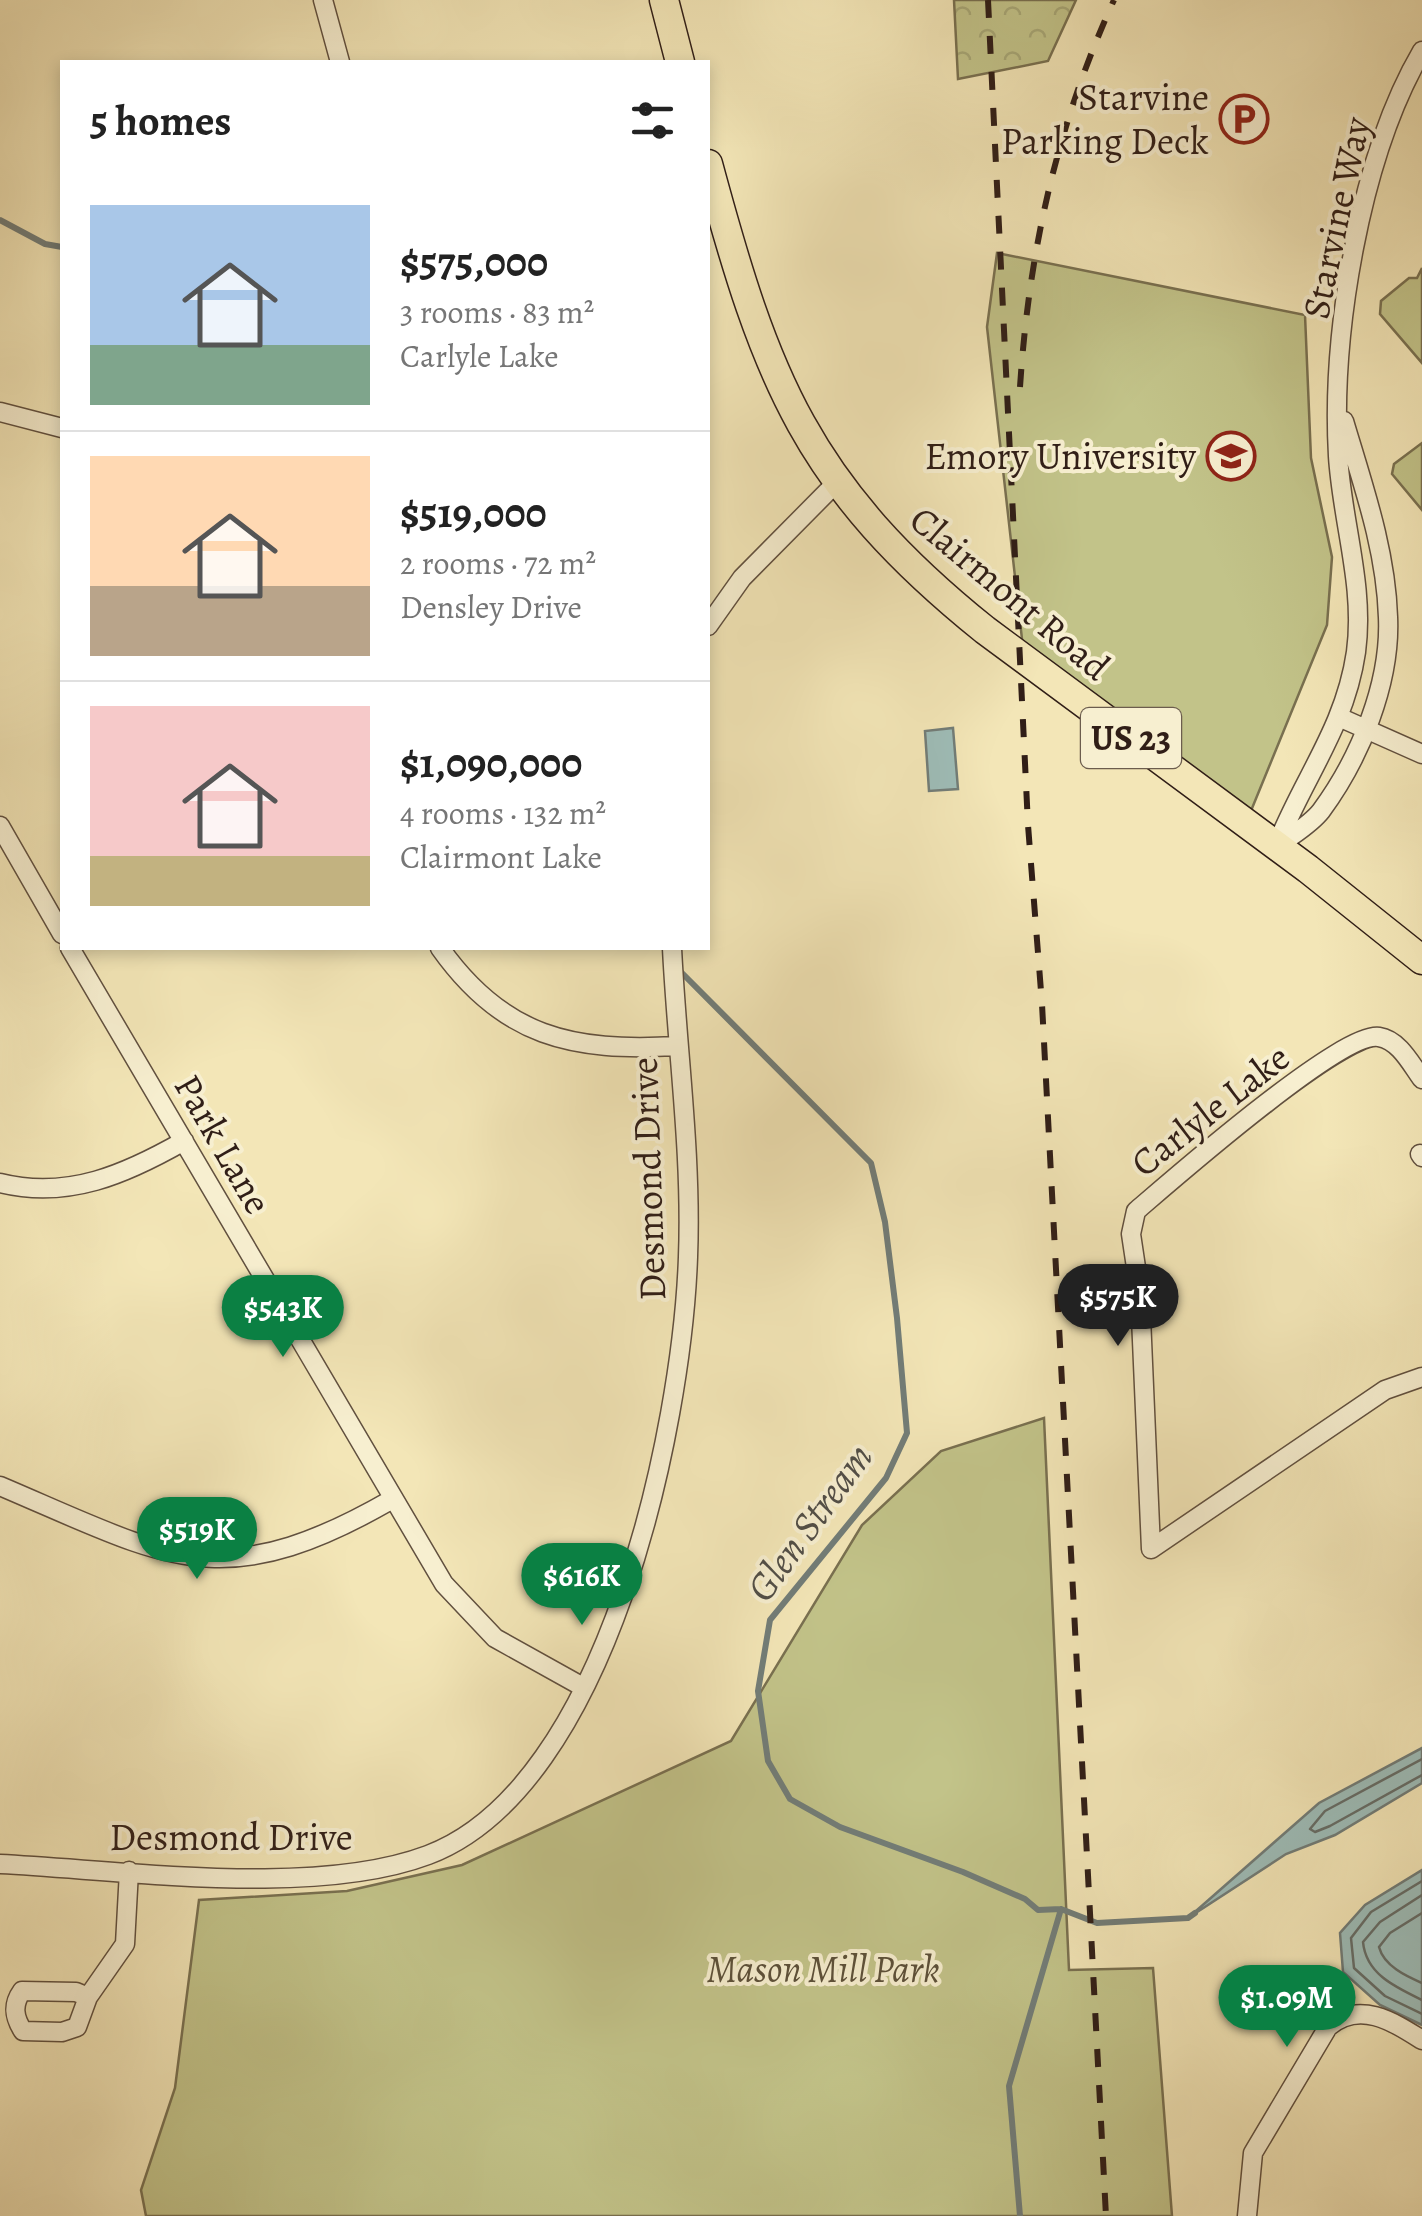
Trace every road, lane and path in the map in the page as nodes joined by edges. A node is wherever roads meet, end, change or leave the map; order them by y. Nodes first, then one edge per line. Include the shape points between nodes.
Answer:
1 (324, 0) edge
2 (664, 0) edge
3 (1422, 51) edge
4 (339, 60) edge
5 (679, 60) edge
6 (710, 172) edge
7 (1340, 406) junction
8 (0, 412) edge
9 (60, 427) edge
10 (836, 483) junction
11 (710, 623) edge
12 (1341, 718) junction
13 (1366, 728) junction
14 (1422, 754) edge
15 (0, 826) edge
16 (1276, 847) junction
17 (60, 931) edge
18 (71, 950) edge
19 (442, 950) edge
20 (672, 950) edge
21 (1422, 960) edge
22 (676, 1046) junction
23 (1422, 1079) edge
24 (184, 1141) junction
25 (0, 1183) edge
26 (1422, 1377) edge
27 (0, 1486) edge
28 (391, 1500) junction
29 (584, 1687) junction
30 (0, 1864) edge
31 (128, 1871) junction
32 (88, 1997) dead end
33 (1422, 2040) edge
34 (1247, 2216) edge

1 - 4 street
2 - 5 main road
3 - 7 street, Starvine Way via 1394,104 1368,190 1345,324
6 - 10 main road, Clairmont Road / US 23 via 766,359
7 - 12 street, Starvine Way via 1338,456 1358,621
7 - 13 street, Starvine Way via 1371,508 1388,617 1386,656
8 - 9 street
10 - 11 street via 742,578
10 - 16 main road, Clairmont Road / US 23 via 900,556 952,602
12 - 13 street
12 - 16 street, Starvine Way via 1296,796
13 - 14 street
13 - 16 street, Starvine Way via 1320,812
15 - 17 street
16 - 21 main road, Clairmont Road / US 23
18 - 24 street, Park Lane
19 - 22 street via 490,1005 545,1036 606,1048
20 - 22 street, Desmond Drive
22 - 29 street, Desmond Drive via 689,1214 682,1346 658,1479
23 - 26 street, Carlyle Lake via 1394,1044 1363,1038 1136,1210 1131,1234 1140,1294 1151,1549 1384,1390
24 - 25 street via 98,1182 36,1189
24 - 28 street, Park Lane
27 - 28 street via 137,1544 205,1559 298,1548
28 - 29 street, Park Lane via 444,1584 481,1626
29 - 31 street, Desmond Drive via 528,1781 486,1822 431,1854 375,1870 305,1877
30 - 31 street, Desmond Drive
31 - 32 street via 125,1944
33 - 34 street via 1366,2012 1328,2027 1252,2153

